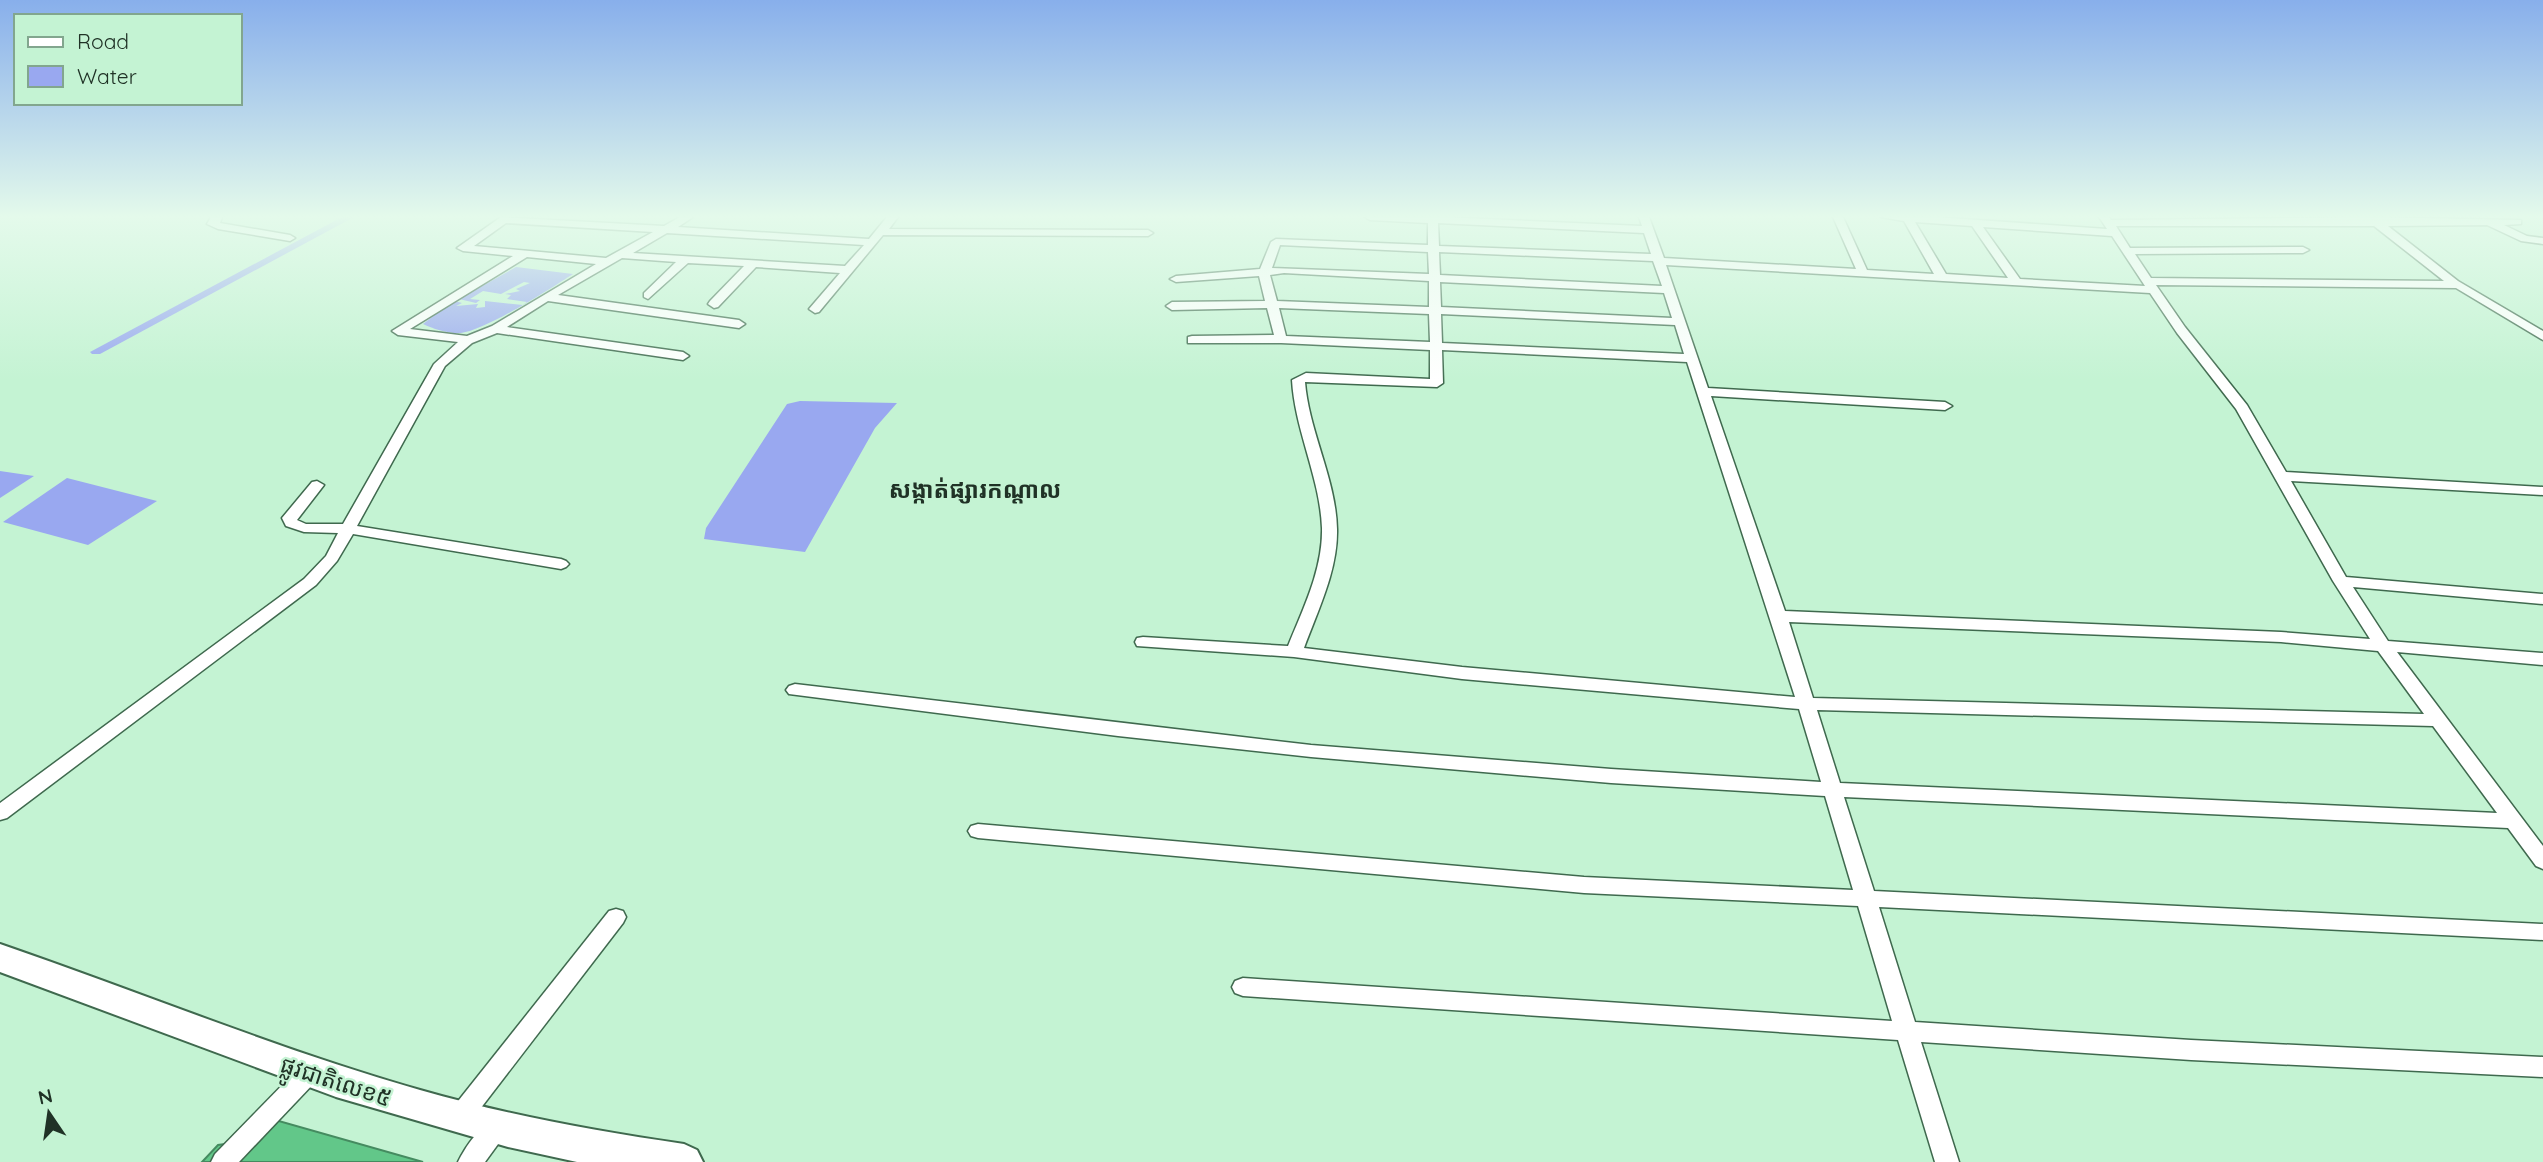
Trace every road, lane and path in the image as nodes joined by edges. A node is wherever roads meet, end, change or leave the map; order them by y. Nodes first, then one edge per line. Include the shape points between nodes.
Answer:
1 (496, 271) edge
2 (592, 271) edge
3 (673, 271) edge
4 (746, 271) edge
5 (849, 271) edge
6 (1278, 271) edge
7 (1305, 271) edge
8 (1435, 271) edge
9 (1662, 271) edge
10 (1835, 271) edge
11 (1939, 271) edge
12 (2009, 271) edge
13 (2141, 271) edge
14 (2439, 271) edge
15 (1863, 273) joint
16 (1264, 274) junction
17 (1942, 277) junction
18 (1176, 279) dead end
19 (1435, 279) junction
20 (2017, 282) junction
21 (2457, 284) junction
22 (2151, 286) junction
23 (1669, 290) junction
24 (648, 295) dead end
25 (546, 297) junction
26 (714, 304) dead end
27 (1272, 304) junction
28 (1172, 306) dead end
29 (815, 309) dead end
30 (1436, 311) junction
31 (1679, 322) junction
32 (739, 324) dead end
33 (496, 329) junction
34 (2543, 336) edge
35 (1281, 339) junction
36 (468, 340) junction
37 (1192, 340) dead end
38 (1437, 346) junction
39 (683, 356) dead end
40 (1692, 358) junction
41 (1703, 392) junction
42 (1945, 406) dead end
43 (2280, 476) junction
44 (317, 485) dead end
45 (2543, 491) edge
46 (348, 529) junction
47 (561, 564) dead end
48 (2340, 581) junction
49 (2543, 599) edge
50 (1779, 616) junction
51 (1143, 642) dead end
52 (2382, 644) junction
53 (1294, 652) junction
54 (2543, 659) edge
55 (795, 690) dead end
56 (1806, 704) junction
57 (2438, 720) junction
58 (1833, 791) junction
59 (0, 813) edge
60 (2512, 821) junction
61 (978, 831) dead end
62 (2543, 861) edge
63 (1866, 898) junction
64 (616, 917) dead end
65 (2543, 932) edge
66 (0, 958) edge
67 (1243, 987) dead end
68 (1907, 1031) junction
69 (2543, 1067) edge
70 (308, 1074) junction
71 (459, 1118) junction
72 (498, 1129) junction
73 (223, 1162) edge
74 (470, 1162) edge
75 (684, 1162) edge
76 (1947, 1162) edge

1 - 36 street via 398,331
2 - 25 street
3 - 24 street
4 - 26 street
5 - 29 street
6 - 16 street
7 - 19 street
8 - 19 street
9 - 23 street
10 - 15 street
11 - 17 street
12 - 20 street
13 - 22 street
14 - 21 street
15 - 17 street
16 - 18 street
16 - 27 street
17 - 20 street
19 - 23 street
19 - 30 street
20 - 22 street
21 - 22 street
21 - 34 street
22 - 43 street via 2242,408
23 - 31 street
25 - 32 street
25 - 33 street
27 - 28 street
27 - 30 street
27 - 35 street
30 - 31 street
30 - 38 street
31 - 40 street
33 - 36 street
33 - 39 street
35 - 37 street
35 - 38 street
36 - 46 street via 440,364
38 - 40 street
38 - 53 street via 1435,384 1298,380 1329,534 1323,573
40 - 41 street
41 - 42 street
41 - 50 street
43 - 45 street
43 - 48 street
44 - 46 street via 295,509 291,523 303,528
46 - 47 street
46 - 59 street via 332,558 310,582
48 - 49 street
48 - 52 street
50 - 52 street
50 - 56 street
51 - 53 street
52 - 54 street
52 - 57 street
53 - 56 street via 1462,673
55 - 58 street via 1311,751
56 - 57 street
56 - 58 street
57 - 60 street
58 - 60 street
58 - 63 street
60 - 62 street
61 - 63 street via 1584,885
63 - 65 street
63 - 68 street
64 - 71 street
66 - 70 highway, ផ្លូវជាតិលេខ៥
67 - 68 street
68 - 69 street
68 - 76 street
70 - 71 highway, ផ្លូវជាតិលេខ៥
70 - 73 street
71 - 72 highway, ផ្លូវជាតិលេខ៥
72 - 74 street
72 - 75 highway, ផ្លូវជាតិលេខ៥ via 621,1155

